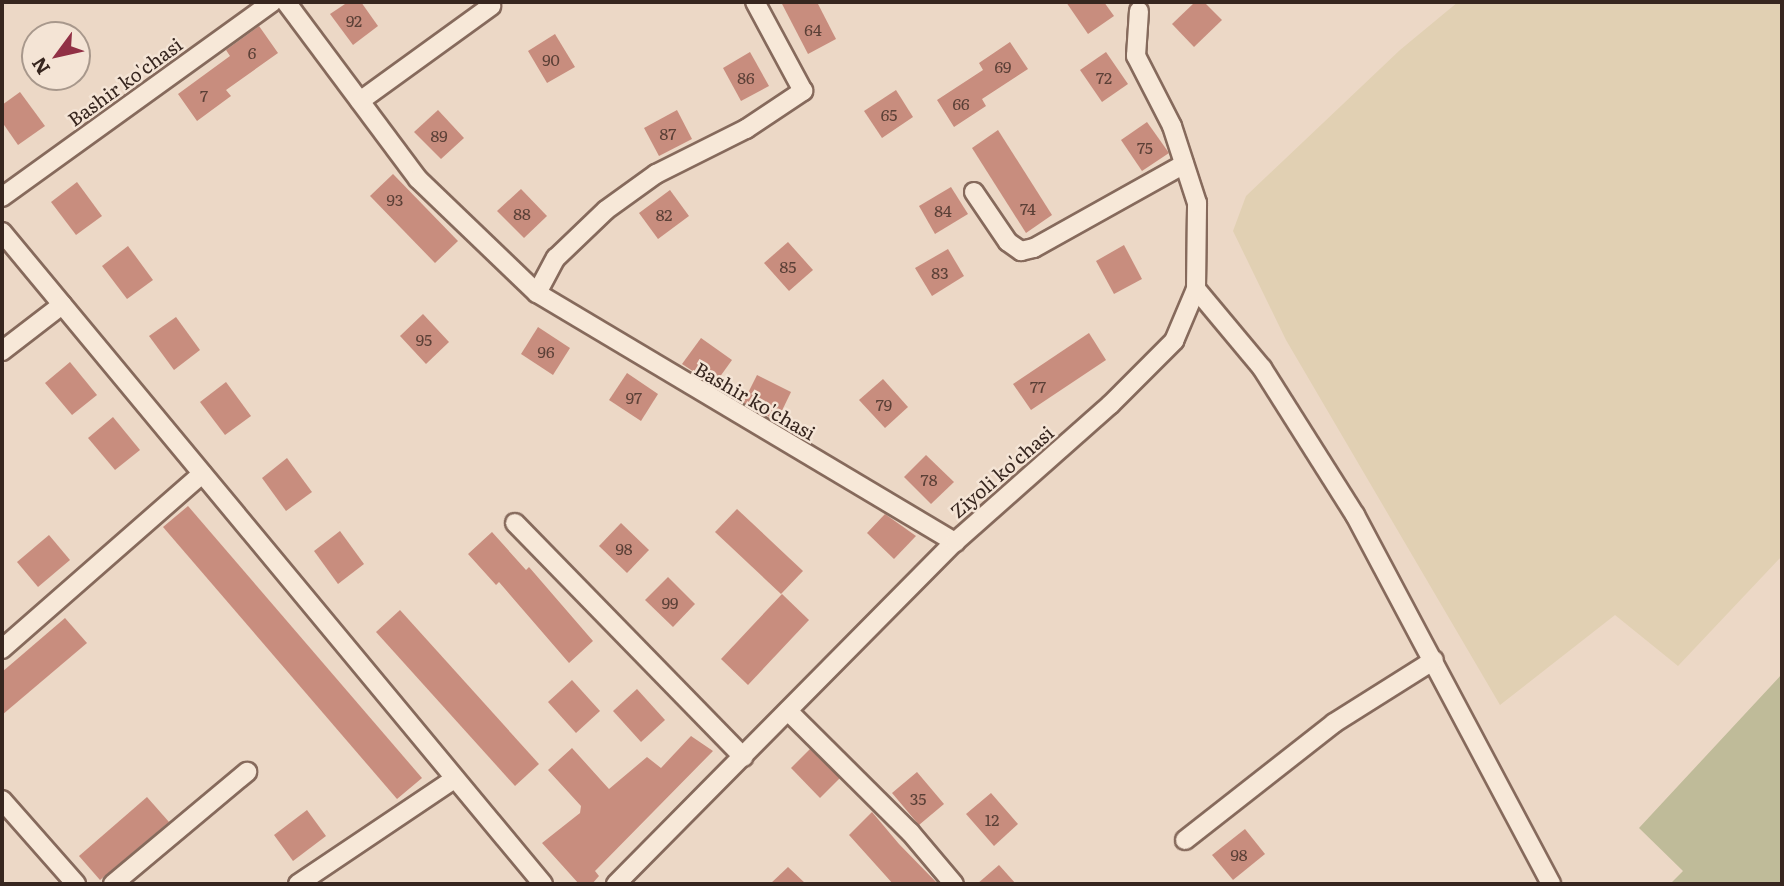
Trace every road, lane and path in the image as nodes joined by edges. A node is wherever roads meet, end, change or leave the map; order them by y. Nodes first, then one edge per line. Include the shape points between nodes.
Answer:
1 (272, 2) edge
2 (286, 2) edge
3 (755, 2) edge
4 (1137, 5) edge
5 (491, 6) dead end
6 (360, 101) junction
7 (1184, 164) junction
8 (974, 192) dead end
9 (2, 197) edge
10 (2, 232) edge
11 (1196, 289) junction
12 (537, 293) junction
13 (62, 305) junction
14 (2, 351) edge
15 (202, 474) junction
16 (516, 523) dead end
17 (955, 542) junction
18 (2, 649) edge
19 (1434, 660) junction
20 (788, 711) junction
21 (743, 757) junction
22 (247, 772) dead end
23 (454, 779) junction
24 (2, 800) edge
25 (1185, 840) dead end
26 (76, 884) edge
27 (113, 884) edge
28 (298, 884) edge
29 (542, 884) edge
30 (617, 884) edge
31 (954, 884) edge
32 (1551, 884) edge

1 - 9 street, Bashir ko'chasi
2 - 6 street, Bashir ko'chasi
3 - 12 street via 803,91 746,129 656,174 606,210 556,258
4 - 7 street, Ziyoli ko'chasi via 1136,55 1172,126
5 - 6 street
6 - 12 street, Bashir ko'chasi via 418,178
7 - 8 street via 1021,251 1008,242
7 - 11 street, Ziyoli ko'chasi via 1197,203
10 - 13 street
11 - 17 street, Ziyoli ko'chasi via 1174,341 1110,405
11 - 19 street via 1262,368 1355,515
12 - 17 street, Bashir ko'chasi
13 - 14 street
13 - 15 street
15 - 18 street
15 - 23 street
16 - 21 street
17 - 20 street, Ziyoli ko'chasi
19 - 25 street via 1334,723
19 - 32 street
20 - 21 street, Ziyoli ko'chasi
20 - 31 street via 910,832
21 - 30 street, Ziyoli ko'chasi
22 - 27 street
23 - 28 street
23 - 29 street
24 - 26 street

